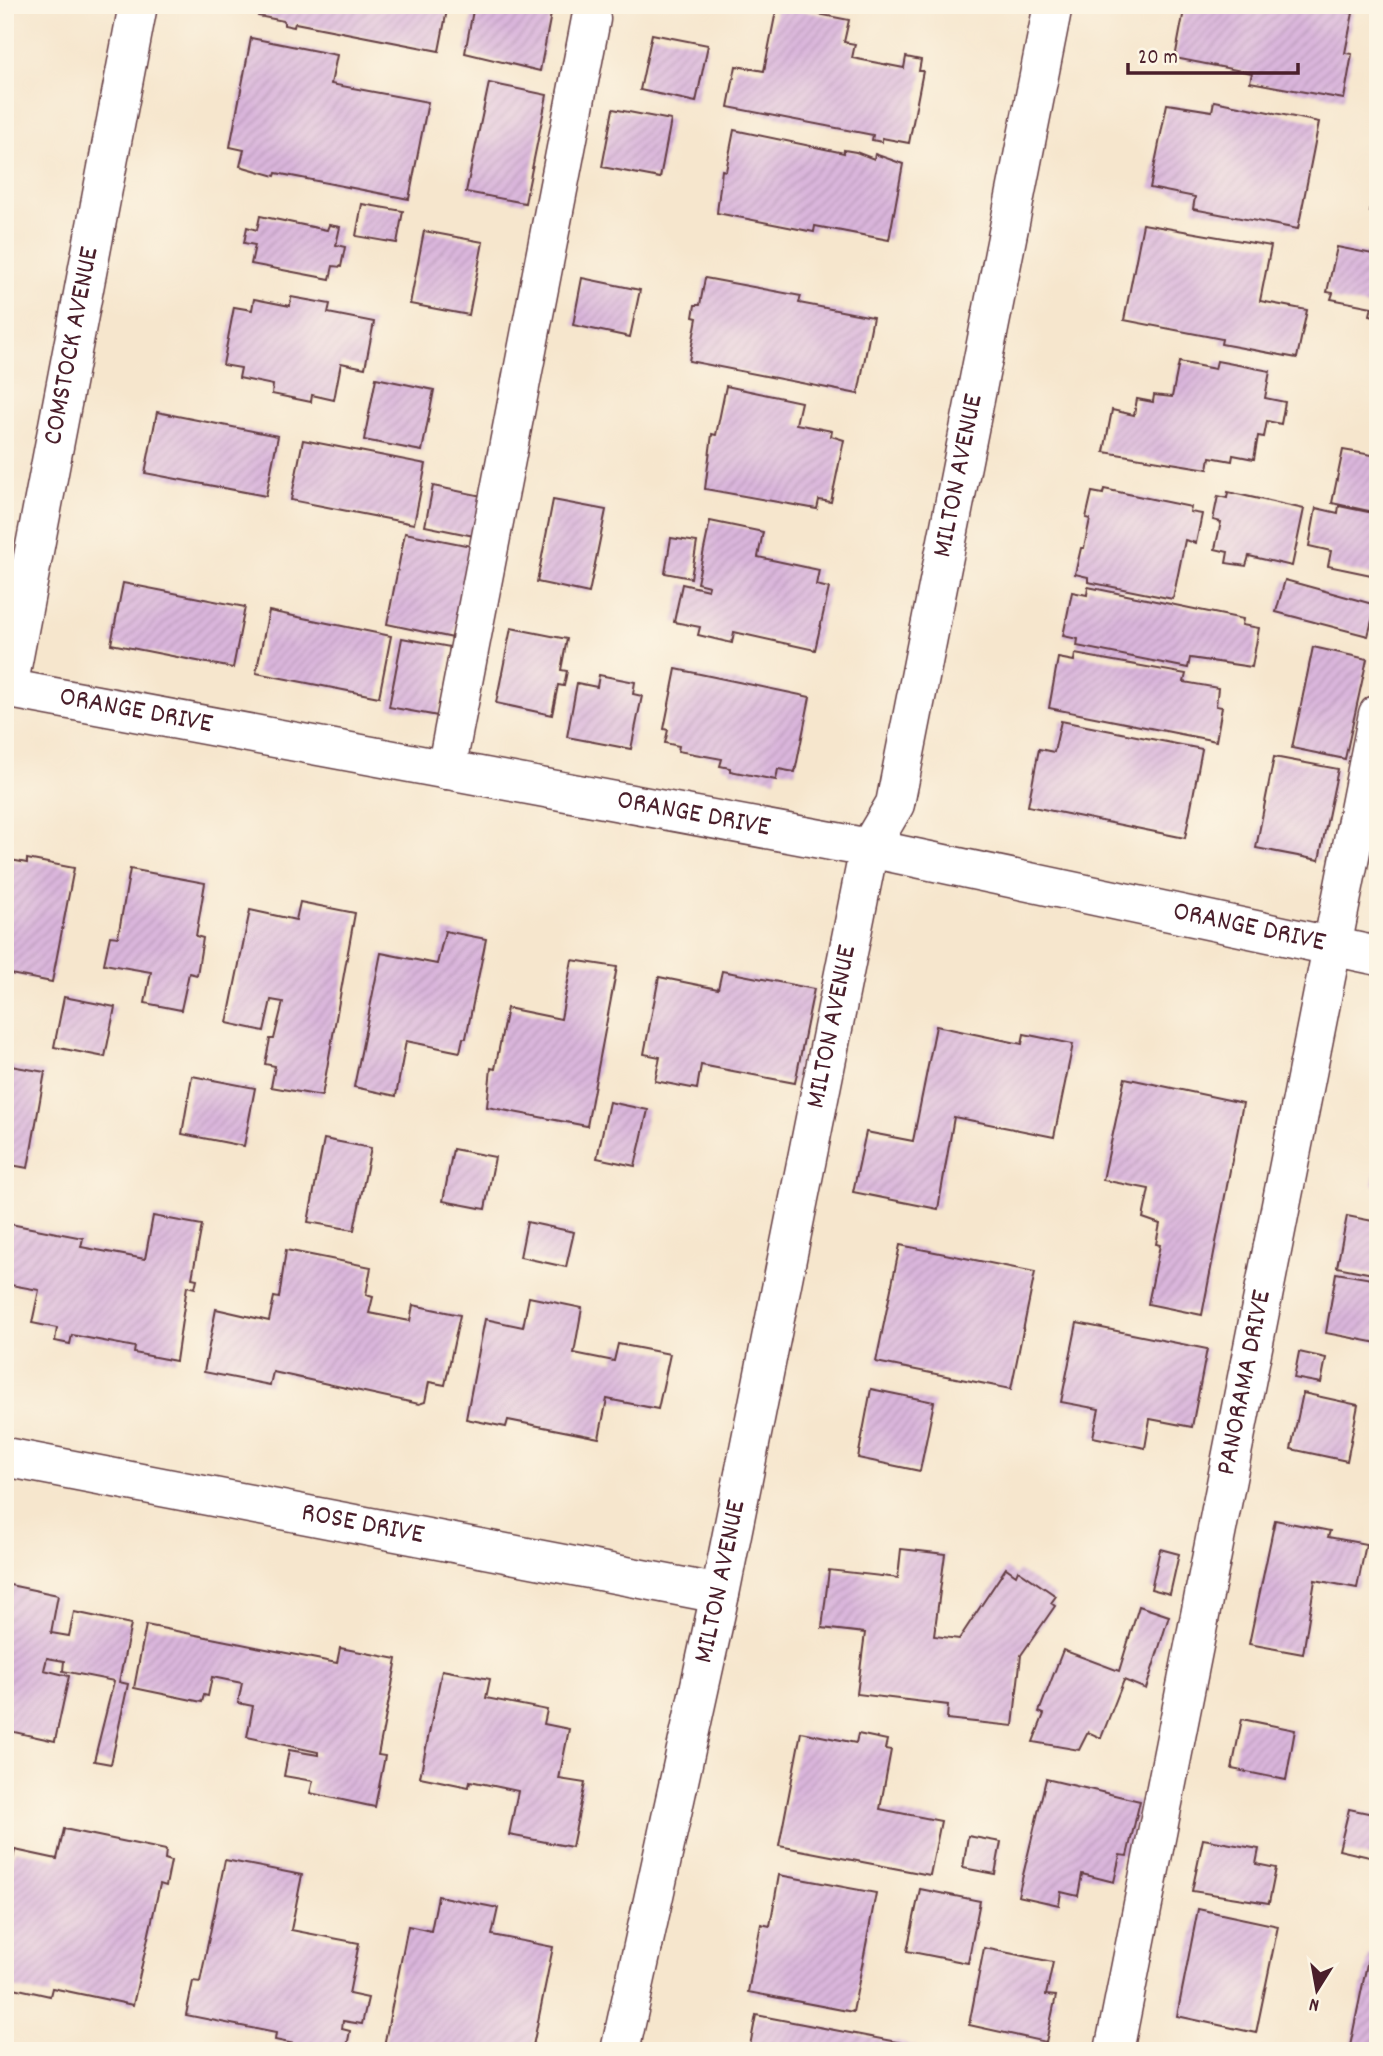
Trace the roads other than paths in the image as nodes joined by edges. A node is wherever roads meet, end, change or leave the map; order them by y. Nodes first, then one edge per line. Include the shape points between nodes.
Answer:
1 (138, 5) edge
2 (1053, 5) edge
3 (592, 19) dead end
4 (7, 688) edge
5 (1378, 715) edge
6 (446, 769) junction
7 (869, 848) junction
8 (1330, 947) junction
9 (1378, 956) edge
10 (5, 1457) edge
11 (720, 1594) junction
12 (620, 2051) edge
13 (1114, 2051) edge

1 - 4 street, COMSTOCK AVENUE
2 - 7 street, MILTON AVENUE via 895,804
3 - 6 street
4 - 6 street, ORANGE DRIVE
5 - 8 street, PANORAMA DRIVE
6 - 7 street, ORANGE DRIVE
7 - 8 street, ORANGE DRIVE
7 - 11 street, MILTON AVENUE
8 - 9 street, ORANGE DRIVE
8 - 13 street, PANORAMA DRIVE
10 - 11 street, ROSE DRIVE
11 - 12 street, MILTON AVENUE

